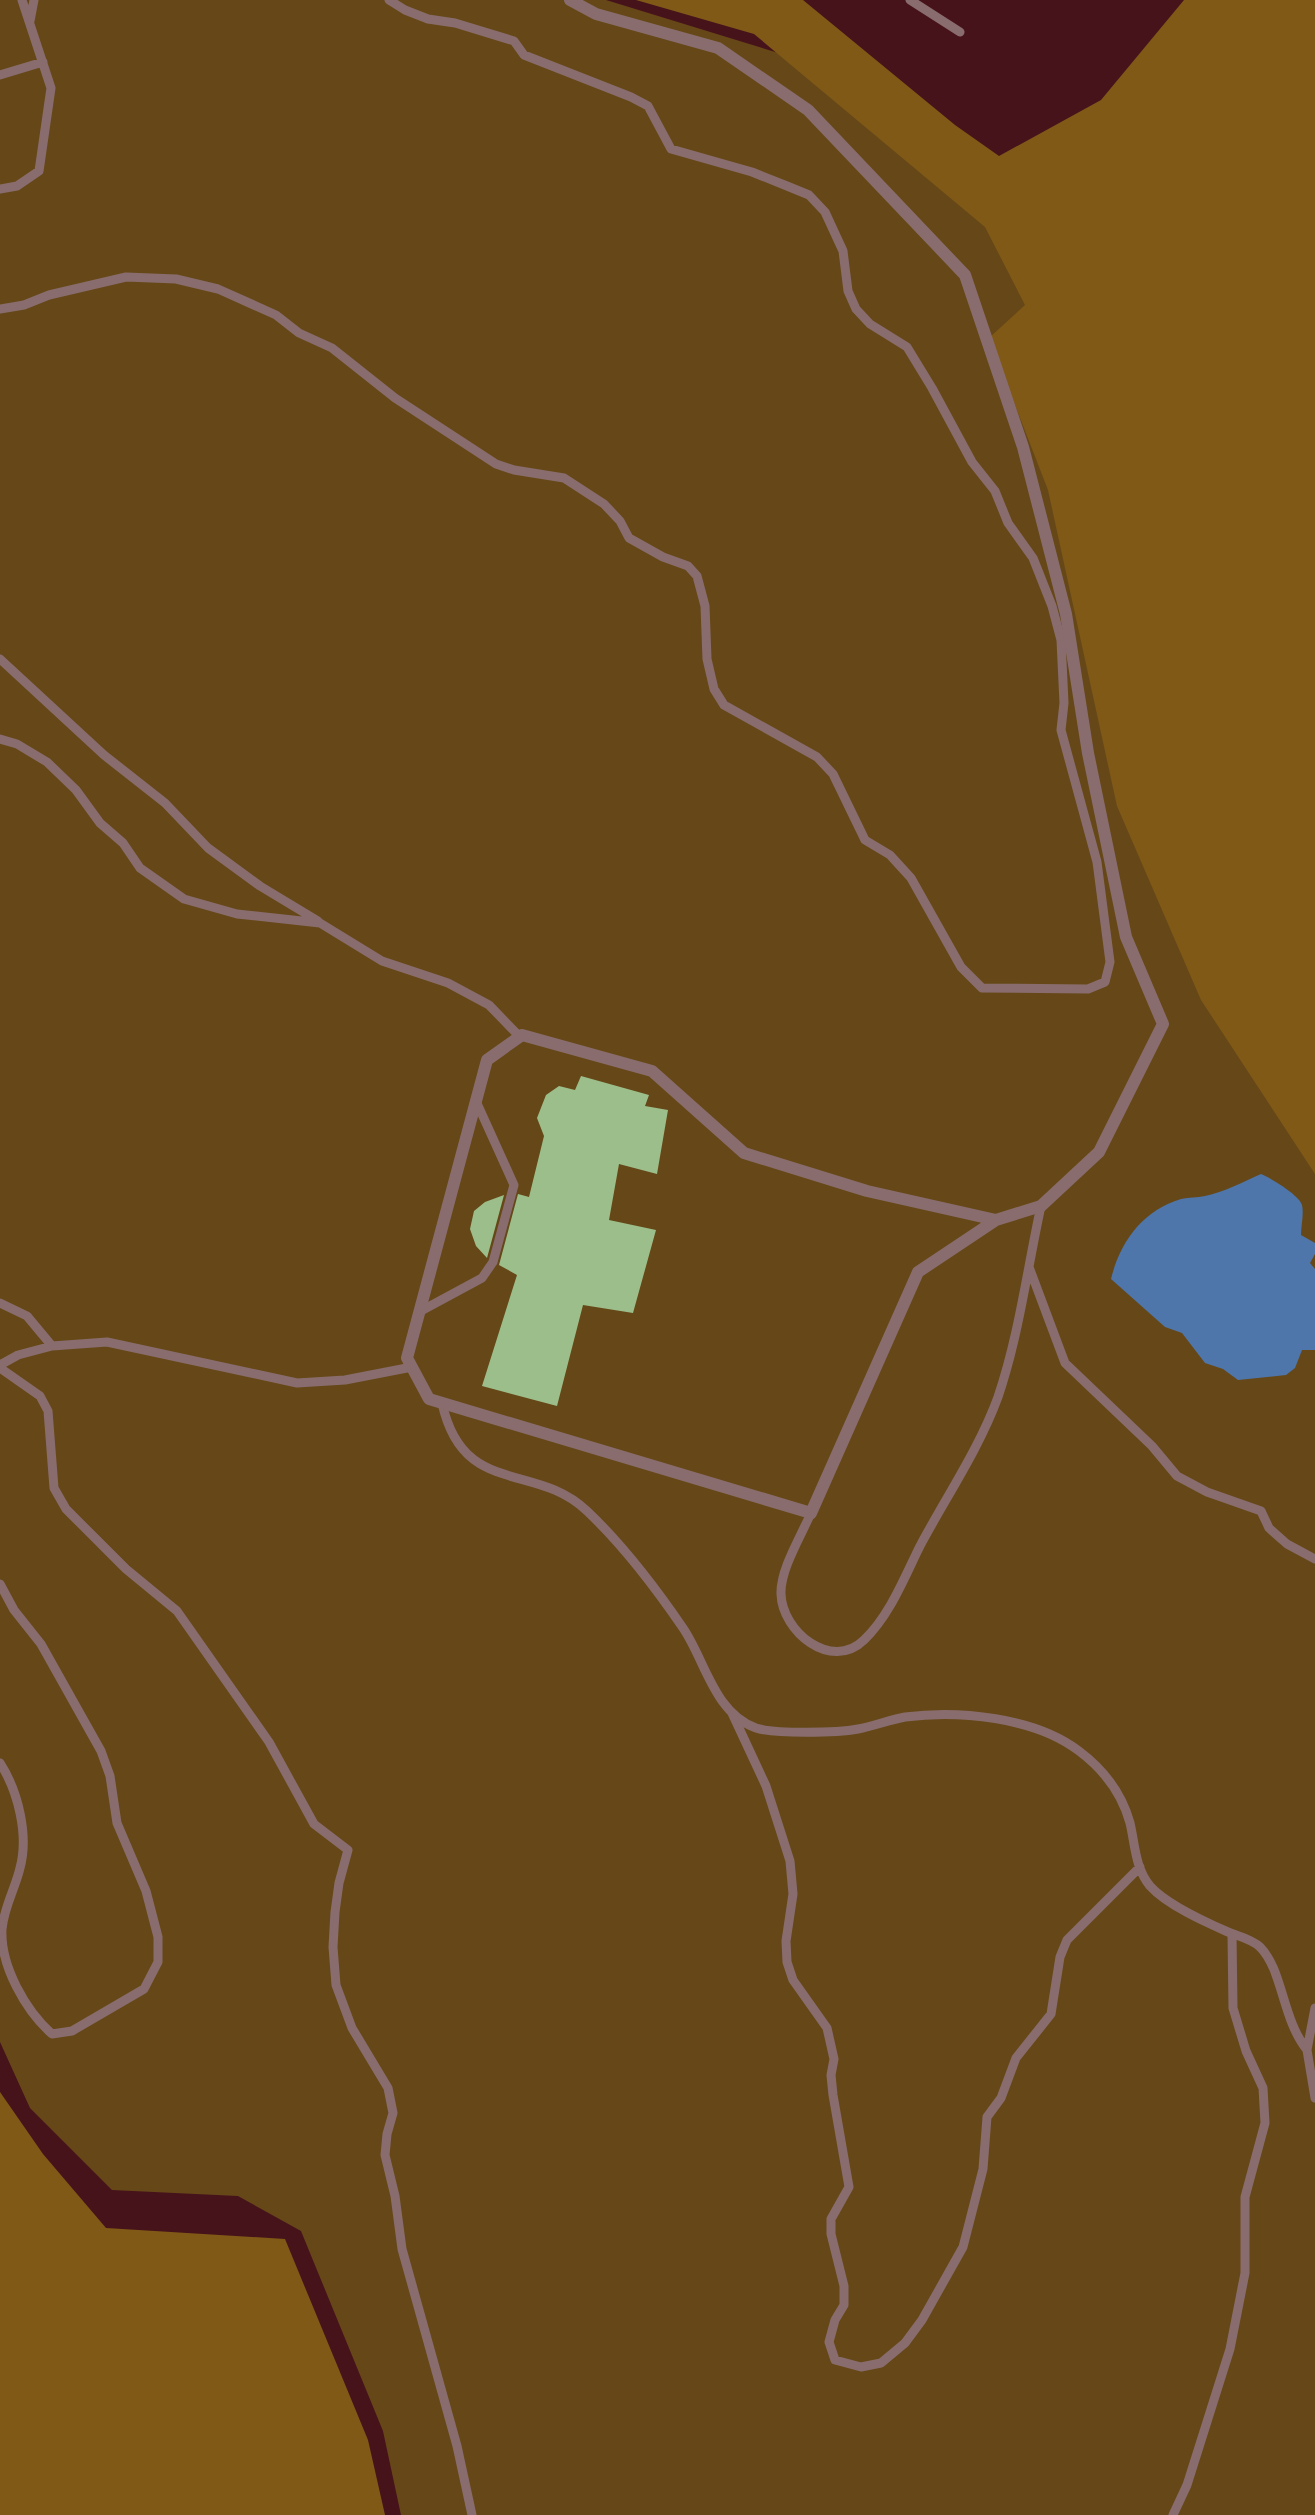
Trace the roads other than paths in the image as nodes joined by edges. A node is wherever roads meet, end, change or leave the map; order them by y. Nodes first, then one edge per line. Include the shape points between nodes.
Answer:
1 (22, 0) edge
2 (34, 0) edge
3 (389, 0) edge
4 (570, 0) edge
5 (909, 0) edge
6 (30, 21) junction
7 (960, 32) dead end
8 (43, 62) junction
9 (0, 75) edge
10 (0, 189) edge
11 (0, 309) edge
12 (0, 659) edge
13 (0, 739) edge
14 (320, 923) junction
15 (519, 1036) junction
16 (476, 1101) junction
17 (1041, 1206) junction
18 (996, 1220) junction
19 (1028, 1265) junction
20 (0, 1303) edge
21 (419, 1312) junction
22 (52, 1346) junction
23 (0, 1366) edge
24 (412, 1367) junction
25 (442, 1403) junction
26 (811, 1514) junction
27 (1315, 1559) edge
28 (0, 1584) edge
29 (732, 1713) junction
30 (0, 1763) edge
31 (1140, 1867) junction
32 (1232, 1934) junction
33 (3, 1953) edge
34 (1315, 2008) edge
35 (1307, 2050) junction
36 (1315, 2098) edge
37 (472, 2515) edge
38 (1173, 2515) edge

1 - 6 lane
2 - 6 lane
3 - 11 lane via 428,19 514,41 524,55 631,97 648,106 671,149 795,189 809,195 825,212 843,251 848,291 856,309 870,324 907,347 972,462 995,491 1008,523 1033,558 1052,606 1064,672 1060,729 1097,862 1110,962 1105,982 1088,989 982,988 961,967 911,878 890,855 865,840 833,774 817,757 724,705 714,689 707,659 705,606 698,576 688,566 629,538 620,521 594,495 564,478 496,464 395,398 332,348 299,333 268,311 218,289 176,279 126,277
4 - 17 street via 596,14 718,48 808,110 965,275 1023,447 1066,614 1088,753 1126,937 1163,1024 1099,1152
5 - 7 lane
6 - 8 lane
8 - 9 lane
8 - 10 lane via 51,88 39,171 17,186
12 - 14 lane via 104,754 165,803 208,848
13 - 14 lane via 47,762 76,790 100,823 123,843 140,868 184,899 237,914
14 - 15 lane via 382,961 448,983 489,1005
15 - 16 street via 487,1060
15 - 18 street via 652,1071 744,1153 867,1191
16 - 21 street
16 - 21 lane via 514,1185 493,1262 482,1278
17 - 18 street
17 - 19 lane
18 - 26 street via 918,1272
19 - 26 lane via 1016,1335 992,1408 892,1603 866,1638 847,1649 820,1649 808,1642 789,1623 783,1610 782,1577
19 - 27 lane via 1065,1363 1152,1446 1177,1476 1261,1511 1269,1528 1287,1544
20 - 22 lane via 27,1316
21 - 24 street via 407,1358
22 - 23 lane via 18,1355
22 - 24 lane via 107,1342 297,1383 345,1380
23 - 37 lane via 40,1396 48,1411 54,1488 66,1509 126,1569 177,1611 269,1743 314,1824 348,1850 335,1912 335,1979 352,2028 388,2088 393,2113 386,2155 402,2249 457,2446
24 - 25 street via 429,1399
25 - 26 street
25 - 29 lane via 448,1429 476,1461 495,1473 558,1492 587,1510 685,1631 714,1689
28 - 33 lane via 46,1653 101,1751 110,1776 117,1823 146,1891 158,1937 158,1962 144,1989 72,2031 52,2034 27,2005
29 - 31 lane via 756,1728 797,1731 857,1729 904,1718 950,1715 999,1718 1053,1737 1079,1750 1118,1790
29 - 31 lane via 766,1786 790,1861 793,1894 787,1962 793,1980 827,2028 834,2059 833,2095 849,2187 831,2219 844,2286 844,2306 829,2342 835,2360 861,2367 881,2362 905,2343 922,2320 963,2247 983,2169 987,2117 1001,2098 1017,2058 1051,2014 1060,1957 1067,1940
30 - 33 lane via 17,1800 22,1850 20,1868 5,1907
31 - 32 lane via 1150,1886 1169,1900
32 - 35 lane via 1256,1943 1267,1954 1285,2011 1296,2037
32 - 38 lane via 1233,2008 1263,2088 1265,2123 1245,2197 1245,2273 1230,2349 1190,2475
34 - 35 lane
35 - 36 lane

